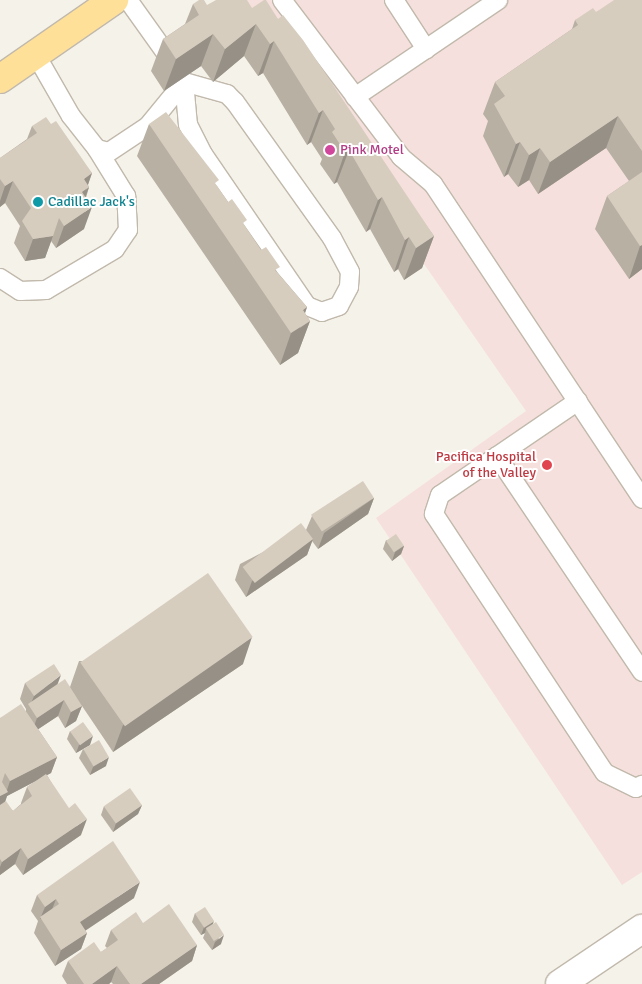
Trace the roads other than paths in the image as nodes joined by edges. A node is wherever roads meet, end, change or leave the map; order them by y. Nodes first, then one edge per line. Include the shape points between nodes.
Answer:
1 (114, 0) edge
2 (128, 0) edge
3 (282, 0) edge
4 (394, 0) edge
5 (498, 0) edge
6 (426, 49) junction
7 (36, 55) junction
8 (168, 56) edge
9 (0, 79) edge
10 (184, 82) junction
11 (355, 97) junction
12 (97, 149) junction
13 (0, 278) edge
14 (578, 401) junction
15 (497, 456) junction
16 (642, 499) edge
17 (642, 672) edge
18 (642, 785) edge
19 (642, 929) edge
20 (560, 984) edge

1 - 7 main road
2 - 8 lane
3 - 11 lane
4 - 6 lane
5 - 6 lane
6 - 11 lane
7 - 9 main road
7 - 12 lane via 71,116
10 - 10 lane via 227,94 236,102 332,238 350,272 350,286 339,306 322,312 307,306 203,154 188,125
10 - 12 lane via 170,105 131,141 109,152
11 - 14 lane via 401,157 433,184
12 - 13 lane via 126,196 128,230 115,249 46,290 20,291
14 - 15 lane
14 - 16 lane
15 - 17 lane
15 - 18 lane via 440,495 434,514 605,773 636,788
19 - 20 street

